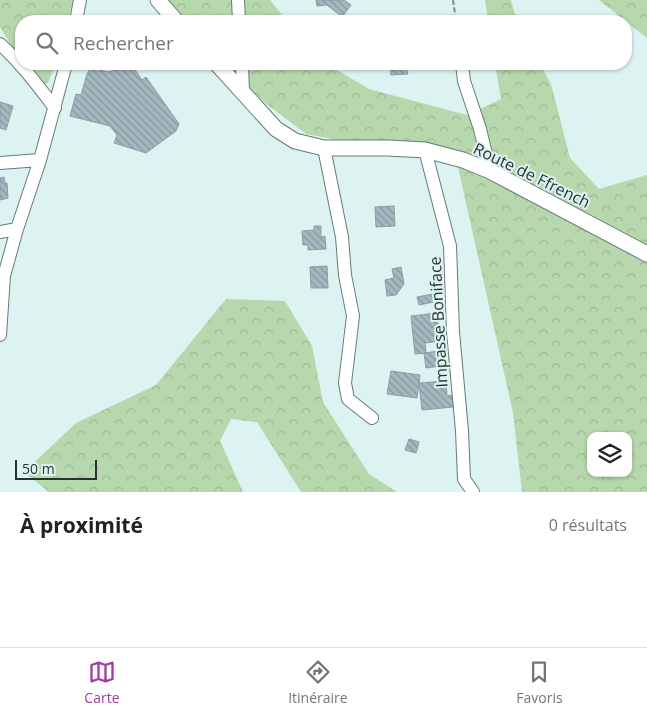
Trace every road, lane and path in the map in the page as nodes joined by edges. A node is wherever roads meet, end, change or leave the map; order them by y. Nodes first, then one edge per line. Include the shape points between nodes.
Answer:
1 (80, 0) edge
2 (158, 0) edge
3 (238, 0) edge
4 (454, 0) edge
5 (77, 15) edge
6 (171, 15) edge
7 (239, 15) edge
8 (455, 15) edge
9 (0, 44) edge
10 (15, 58) edge
11 (24, 70) edge
12 (64, 70) edge
13 (223, 70) edge
14 (242, 70) edge
15 (463, 70) edge
16 (244, 93) junction
17 (55, 108) junction
18 (324, 148) junction
19 (425, 150) junction
20 (40, 160) junction
21 (0, 163) edge
22 (490, 171) junction
23 (17, 229) junction
24 (0, 232) edge
25 (647, 254) edge
26 (0, 329) edge
27 (372, 418) dead end
28 (473, 492) edge

1 - 5 street
2 - 6 main road
3 - 7 street
4 - 8 path
9 - 10 street
11 - 17 street
12 - 17 street
13 - 16 main road, Route de Ffrench
14 - 16 street
15 - 22 street
16 - 18 main road, Route de Ffrench via 276,129 295,141
17 - 20 street
18 - 19 main road, Route de Ffrench
18 - 27 street via 342,237 353,316 345,383 348,399
19 - 22 main road, Route de Ffrench
19 - 28 street, Impasse Boniface via 450,246 464,479
20 - 21 street
20 - 23 street
22 - 25 main road, Route de Ffrench
23 - 24 street
23 - 26 street via 4,276

